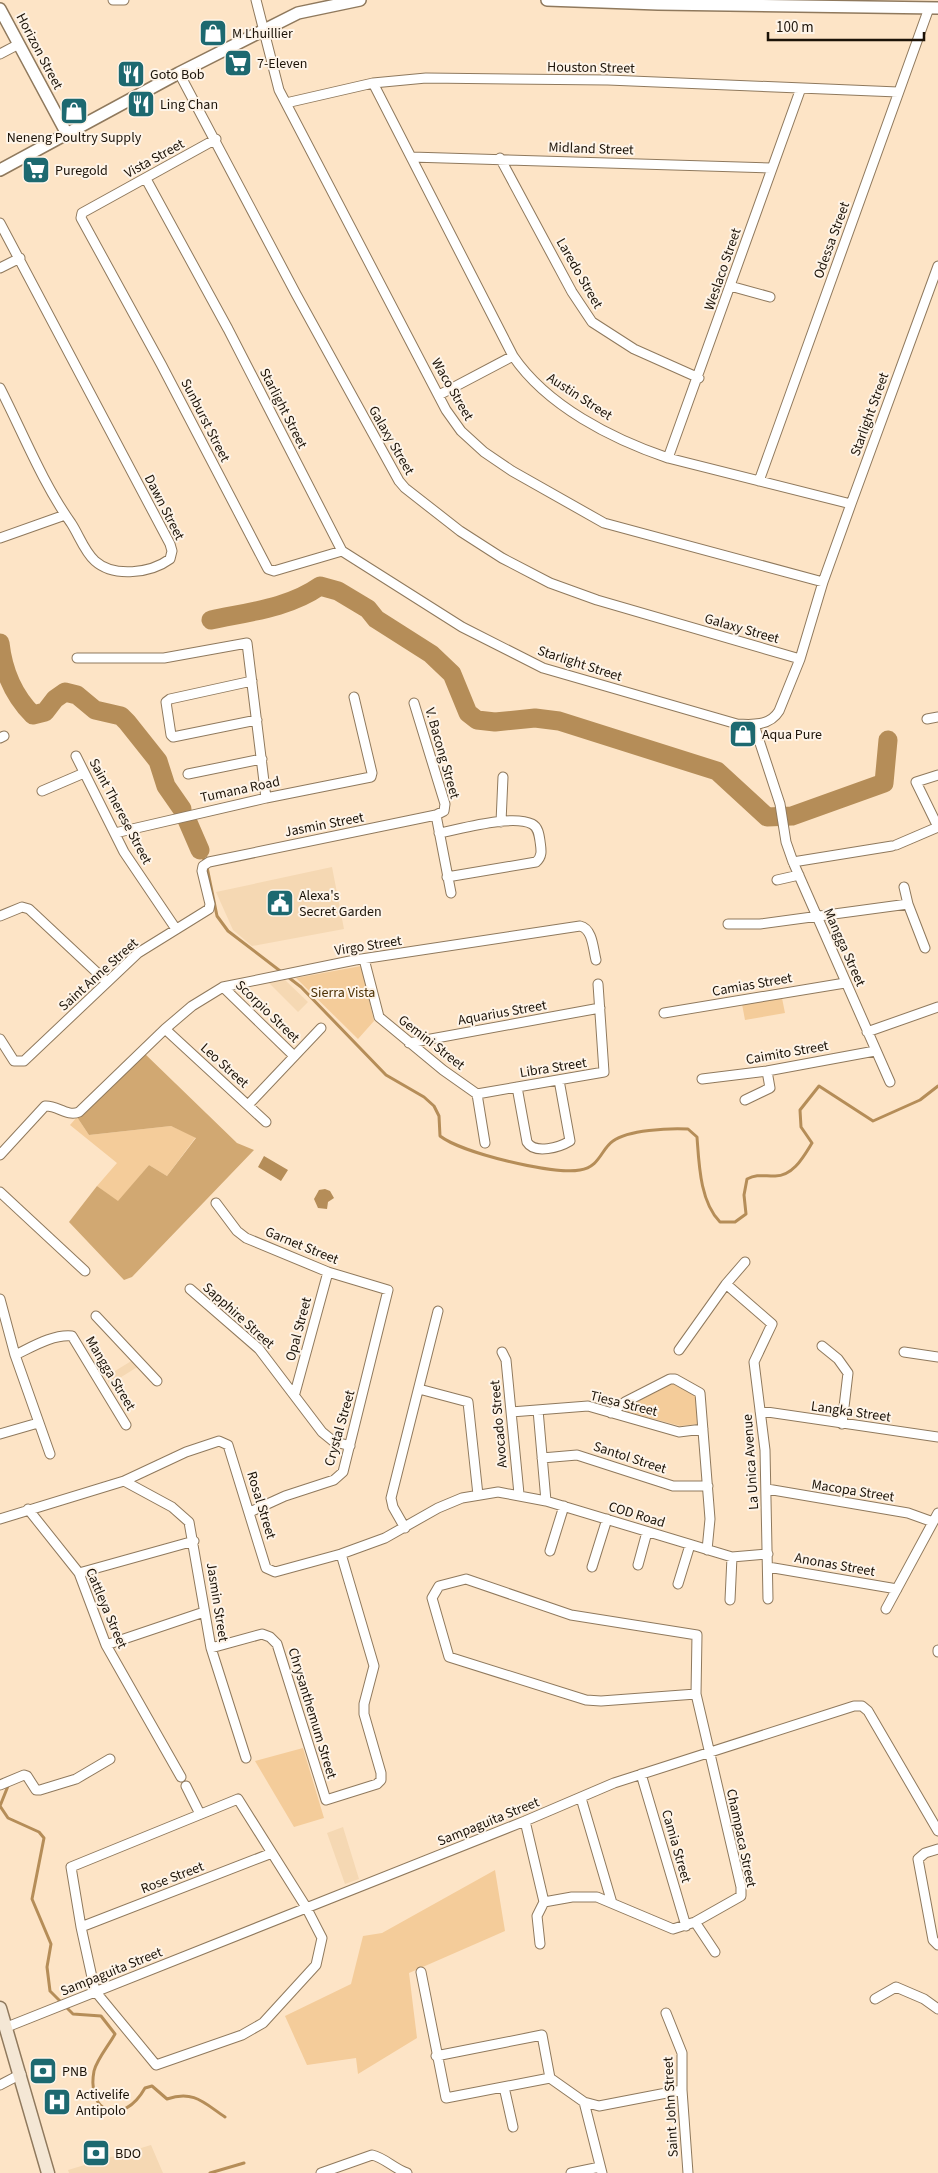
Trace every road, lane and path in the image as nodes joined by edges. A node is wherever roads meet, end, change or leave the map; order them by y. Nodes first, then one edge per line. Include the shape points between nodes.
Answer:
1 (113, 0) edge
2 (124, 0) edge
3 (256, 0) edge
4 (360, 0) edge
5 (548, 0) edge
6 (933, 8) edge
7 (0, 9) edge
8 (263, 30) junction
9 (19, 44) junction
10 (0, 54) edge
11 (179, 73) junction
12 (373, 83) junction
13 (801, 88) junction
14 (898, 92) junction
15 (286, 103) junction
16 (67, 134) junction
17 (216, 139) junction
18 (411, 157) junction
19 (500, 158) junction
20 (771, 168) junction
21 (0, 170) edge
22 (146, 178) junction
23 (81, 216) joint
24 (0, 223) edge
25 (20, 258) junction
26 (938, 266) edge
27 (0, 268) edge
28 (730, 286) junction
29 (770, 298) dead end
30 (513, 356) junction
31 (699, 378) junction
32 (0, 388) edge
33 (439, 395) junction
34 (668, 458) junction
35 (759, 481) junction
36 (850, 504) junction
37 (65, 515) junction
38 (0, 538) edge
39 (342, 551) junction
40 (823, 582) junction
41 (77, 658) dead end
42 (800, 659) junction
43 (252, 681) junction
44 (354, 697) dead end
45 (414, 703) dead end
46 (938, 717) edge
47 (257, 720) junction
48 (927, 720) dead end
49 (754, 725) junction
50 (76, 756) dead end
51 (262, 759) junction
52 (84, 773) junction
53 (188, 774) dead end
54 (938, 775) edge
55 (503, 777) dead end
56 (42, 791) dead end
57 (266, 798) junction
58 (440, 813) junction
59 (502, 822) junction
60 (938, 827) edge
61 (115, 832) junction
62 (440, 833) junction
63 (793, 862) junction
64 (206, 864) joint
65 (799, 875) junction
66 (447, 877) junction
67 (777, 880) dead end
68 (904, 887) dead end
69 (451, 893) dead end
70 (908, 904) junction
71 (1, 911) edge
72 (816, 915) junction
73 (728, 924) dead end
74 (176, 929) junction
75 (925, 948) dead end
76 (364, 959) junction
77 (596, 960) dead end
78 (107, 982) junction
79 (845, 982) junction
80 (598, 984) dead end
81 (223, 987) junction
82 (938, 1007) edge
83 (600, 1008) junction
84 (664, 1014) dead end
85 (321, 1028) dead end
86 (165, 1029) junction
87 (867, 1032) junction
88 (0, 1039) edge
89 (409, 1043) junction
90 (875, 1050) junction
91 (293, 1055) junction
92 (767, 1071) junction
93 (702, 1078) dead end
94 (559, 1080) junction
95 (890, 1082) dead end
96 (518, 1087) junction
97 (477, 1094) junction
98 (745, 1100) dead end
99 (248, 1105) junction
100 (266, 1122) dead end
101 (485, 1142) dead end
102 (0, 1155) edge
103 (0, 1192) edge
104 (216, 1203) dead end
105 (745, 1262) dead end
106 (85, 1271) dead end
107 (328, 1272) junction
108 (726, 1284) junction
109 (190, 1289) dead end
110 (388, 1293) joint
111 (0, 1299) edge
112 (438, 1311) dead end
113 (96, 1316) dead end
114 (822, 1346) dead end
115 (680, 1350) dead end
116 (502, 1352) dead end
117 (904, 1352) dead end
118 (15, 1355) junction
119 (938, 1357) edge
120 (157, 1382) dead end
121 (419, 1389) junction
122 (295, 1394) junction
123 (538, 1410) junction
124 (760, 1411) junction
125 (511, 1412) junction
126 (612, 1412) junction
127 (38, 1423) junction
128 (842, 1424) junction
129 (126, 1425) dead end
130 (703, 1429) junction
131 (0, 1434) edge
132 (938, 1437) edge
133 (350, 1446) junction
134 (50, 1454) dead end
135 (542, 1458) junction
136 (124, 1481) junction
137 (708, 1486) junction
138 (767, 1489) junction
139 (498, 1492) joint
140 (519, 1494) junction
141 (478, 1495) junction
142 (546, 1501) junction
143 (564, 1506) junction
144 (28, 1509) junction
145 (250, 1512) junction
146 (938, 1513) edge
147 (0, 1518) edge
148 (607, 1519) junction
149 (933, 1522) junction
150 (405, 1528) junction
151 (648, 1532) junction
152 (194, 1541) junction
153 (690, 1545) junction
154 (708, 1550) junction
155 (550, 1551) dead end
156 (341, 1554) junction
157 (768, 1554) junction
158 (732, 1557) junction
159 (638, 1565) dead end
160 (592, 1566) dead end
161 (768, 1567) junction
162 (79, 1573) junction
163 (678, 1584) dead end
164 (897, 1589) junction
165 (768, 1599) dead end
166 (730, 1600) dead end
167 (886, 1609) dead end
168 (204, 1612) junction
169 (106, 1646) junction
170 (211, 1648) junction
171 (696, 1694) junction
172 (709, 1754) junction
173 (110, 1758) dead end
174 (246, 1758) dead end
175 (641, 1774) junction
176 (181, 1777) dead end
177 (0, 1785) edge
178 (186, 1786) dead end
179 (581, 1798) junction
180 (200, 1814) junction
181 (525, 1821) junction
182 (938, 1831) edge
183 (938, 1849) edge
184 (272, 1853) junction
185 (544, 1902) junction
186 (612, 1903) junction
187 (306, 1907) junction
188 (695, 1922) junction
189 (686, 1926) junction
190 (81, 1928) junction
191 (540, 1944) dead end
192 (938, 1945) edge
193 (715, 1952) dead end
194 (421, 1972) dead end
195 (95, 1991) junction
196 (875, 1999) dead end
197 (0, 2008) edge
198 (938, 2009) edge
199 (666, 2013) dead end
200 (7, 2027) junction
201 (436, 2056) junction
202 (21, 2074) junction
203 (550, 2078) junction
204 (0, 2085) edge
205 (504, 2087) junction
206 (682, 2090) junction
207 (584, 2102) junction
208 (513, 2127) dead end
209 (601, 2170) edge
210 (48, 2173) edge
211 (321, 2173) edge
212 (408, 2173) edge
213 (572, 2173) edge
214 (688, 2173) edge

1 - 2 street
3 - 8 street, Waco Street
4 - 8 street via 298,13
5 - 6 street
6 - 14 street, Odessa Street
7 - 9 street, Horizon Street
8 - 11 street
8 - 15 street, Waco Street via 279,90
9 - 10 street
9 - 16 street, Horizon Street
11 - 16 street
11 - 17 street, Galaxy Street
12 - 13 street, Houston Street via 426,78 608,80
12 - 15 street, Houston Street
12 - 18 street, Austin Street
13 - 14 street, Houston Street
13 - 20 street, Weslaco Street
14 - 35 street, Odessa Street
15 - 33 street, Waco Street
16 - 21 street
17 - 22 street, Vista Street
17 - 42 street, Galaxy Street via 296,294 405,488 460,531 550,584
18 - 19 street, Midland Street
18 - 30 street, Austin Street
19 - 20 street, Midland Street
19 - 31 street, Laredo Street via 587,316 598,327 634,349
20 - 28 street, Weslaco Street
22 - 23 street, Vista Street
22 - 39 street, Starlight Street
23 - 39 street, Sunburst Street via 268,569 274,572
24 - 25 street, Dawn Street
25 - 27 street
25 - 37 street, Dawn Street via 170,544 172,555 154,569 141,572 109,568 95,561
26 - 36 street, Starlight Street
28 - 29 street
28 - 31 street, Weslaco Street
30 - 33 street
30 - 34 street, Austin Street via 535,384 568,408 619,437
31 - 34 street, Weslaco Street
32 - 37 street, Dawn Street
33 - 40 street, Waco Street via 452,421 471,442 512,471 604,523
34 - 35 street, Austin Street
35 - 36 street, Austin Street
36 - 40 street, Starlight Street
37 - 38 street
39 - 49 street, Starlight Street via 462,626 543,668 737,724
40 - 42 street, Starlight Street
41 - 43 street via 164,658 247,643
42 - 49 street, Starlight Street via 776,716
43 - 47 street
43 - 47 street via 166,702 173,736
44 - 57 street, Tumana Road via 372,775
45 - 58 street, V. Bacong Street via 445,804
46 - 48 street
47 - 51 street
49 - 63 street, Mangga Street via 780,804
50 - 52 street, Saint Therese Street
51 - 53 street
51 - 57 street
52 - 56 street
52 - 61 street, Saint Therese Street
54 - 60 street via 916,782
55 - 59 street
57 - 61 street, Tumana Road
58 - 62 street, V. Bacong Street
58 - 64 street, Jasmin Street
59 - 62 street
59 - 66 street via 533,824 540,838 538,861
60 - 63 street via 894,846
61 - 74 street, Saint Therese Street via 124,852
62 - 66 street, V. Bacong Street
63 - 65 street, Mangga Street
64 - 74 street, Saint Anne Street via 202,871 210,907
65 - 67 street
65 - 72 street, Mangga Street
66 - 69 street, V. Bacong Street
68 - 70 street
70 - 72 street
70 - 75 street
71 - 78 street via 22,907 29,910
72 - 73 street via 760,924
72 - 79 street, Mangga Street
74 - 78 street, Saint Anne Street via 138,953
76 - 77 street, Virgo Street via 580,926 590,934
76 - 81 street, Virgo Street
76 - 89 street, Gemini Street via 377,1015
78 - 88 street, Saint Anne Street via 24,1061 14,1060
79 - 84 street, Camias Street
79 - 87 street, Mangga Street
80 - 83 street, Libra Street
81 - 86 street, Virgo Street via 192,1006
81 - 91 street, Scorpio Street
82 - 87 street
83 - 89 street, Aquarius Street
83 - 94 street, Libra Street via 604,1072
85 - 91 street
86 - 99 street, Leo Street
86 - 102 street, Virgo Street via 78,1113 70,1114 45,1106
87 - 90 street, Mangga Street
89 - 97 street, Gemini Street
90 - 92 street, Caimito Street
90 - 95 street, Mangga Street
91 - 99 street
92 - 93 street, Caimito Street
92 - 98 street via 770,1088
94 - 96 street, Libra Street
94 - 96 street via 571,1138 568,1143 538,1150 529,1146
96 - 97 street, Libra Street
97 - 101 street
99 - 100 street, Leo Street
103 - 106 street
104 - 107 street, Garnet Street via 246,1238
105 - 108 street
107 - 110 street, Garnet Street via 386,1288
107 - 122 street, Opal Street
108 - 115 street
108 - 124 street, La Unica Avenue via 772,1327 754,1362
109 - 122 street, Sapphire Street via 260,1349
110 - 133 street, Crystal Street
111 - 118 street
112 - 121 street
113 - 120 street
114 - 128 street via 838,1359 848,1373
116 - 125 street, Avocado Street via 506,1360
117 - 119 street
118 - 127 street
118 - 129 street, Mangga Street via 43,1342 72,1336
121 - 141 street via 468,1402
121 - 150 street via 391,1498
122 - 133 street, Sapphire Street via 322,1432 333,1441
123 - 125 street, Tiesa Street
123 - 126 street, Tiesa Street via 588,1406
123 - 135 street
124 - 128 street, Langka Street
124 - 138 street, La Unica Avenue
125 - 140 street, Avocado Street
126 - 130 street, Tiesa Street via 679,1432
126 - 130 street via 670,1379 700,1394
127 - 131 street
127 - 134 street
128 - 132 street, Langka Street
130 - 137 street
133 - 145 street, Crystal Street via 339,1477
135 - 137 street, Santol Street via 577,1454 674,1486
135 - 142 street
136 - 144 street, Rosal Street
136 - 145 street, Rosal Street via 186,1452 224,1442 228,1445
136 - 152 street, Jasmin Street via 181,1513 189,1522
137 - 154 street
138 - 149 street, Macopa Street via 908,1513
138 - 157 street, La Unica Avenue
139 - 140 street, COD Road
139 - 141 street, Rosal Street
140 - 142 street, COD Road
141 - 150 street, Rosal Street via 438,1508
142 - 143 street, COD Road
143 - 148 street, COD Road
143 - 155 street
144 - 147 street, Rosal Street
144 - 162 street, Cattleya Street
145 - 156 street, Rosal Street via 266,1568 271,1571
146 - 149 street
148 - 151 street, COD Road
148 - 160 street
149 - 164 street
150 - 156 street, Rosal Street
151 - 153 street, COD Road
151 - 159 street
152 - 162 street
152 - 168 street, Jasmin Street
153 - 154 street, COD Road
153 - 163 street
154 - 158 street, COD Road
156 - 170 street, Chrysanthemum Street via 374,1666 364,1714 381,1773 377,1784 326,1800 277,1644 270,1637 262,1634
157 - 158 street, COD Road
157 - 161 street, La Unica Avenue
158 - 166 street
161 - 164 street, Anonas Street
161 - 165 street, La Unica Avenue
162 - 169 street, Cattleya Street
164 - 167 street
168 - 169 street
168 - 170 street, Jasmin Street
169 - 176 street, Cattleya Street
170 - 174 street, Jasmin Street
171 - 171 street via 696,1635 571,1615 466,1580 439,1586 432,1598 449,1657 586,1700
171 - 172 street
172 - 175 street, Sampaguita Street
172 - 182 street, Sampaguita Street via 862,1706
172 - 188 street, Champaca Street via 741,1896
173 - 177 street via 76,1779 40,1790 36,1790 24,1775
175 - 179 street, Sampaguita Street
175 - 189 street, Camia Street
178 - 180 street
179 - 181 street, Sampaguita Street
179 - 186 street
180 - 184 street via 238,1799
180 - 190 street via 71,1867
181 - 185 street
181 - 187 street, Sampaguita Street
183 - 192 street via 918,1859 933,1940
184 - 187 street
184 - 190 street, Rose Street
185 - 186 street, Champaca Street via 585,1896
185 - 191 street via 537,1916
186 - 189 street, Champaca Street via 666,1928
187 - 195 street, Sampaguita Street
187 - 195 street via 322,1938 316,1965 263,2023 242,2035 156,2065
188 - 189 street, Champaca Street
188 - 193 street
190 - 195 street
194 - 201 street
195 - 200 street, Sampaguita Street
196 - 198 street via 896,1987
197 - 200 main road
199 - 206 street, Saint John Street via 682,2053
200 - 202 main road
201 - 203 street via 542,2035
201 - 205 street via 446,2098
202 - 204 street
202 - 210 main road
203 - 205 street
203 - 207 street
205 - 208 street
206 - 207 street via 599,2106
206 - 214 street, Saint John Street
207 - 209 street
209 - 213 street
211 - 212 street via 372,2156 380,2157 394,2169

